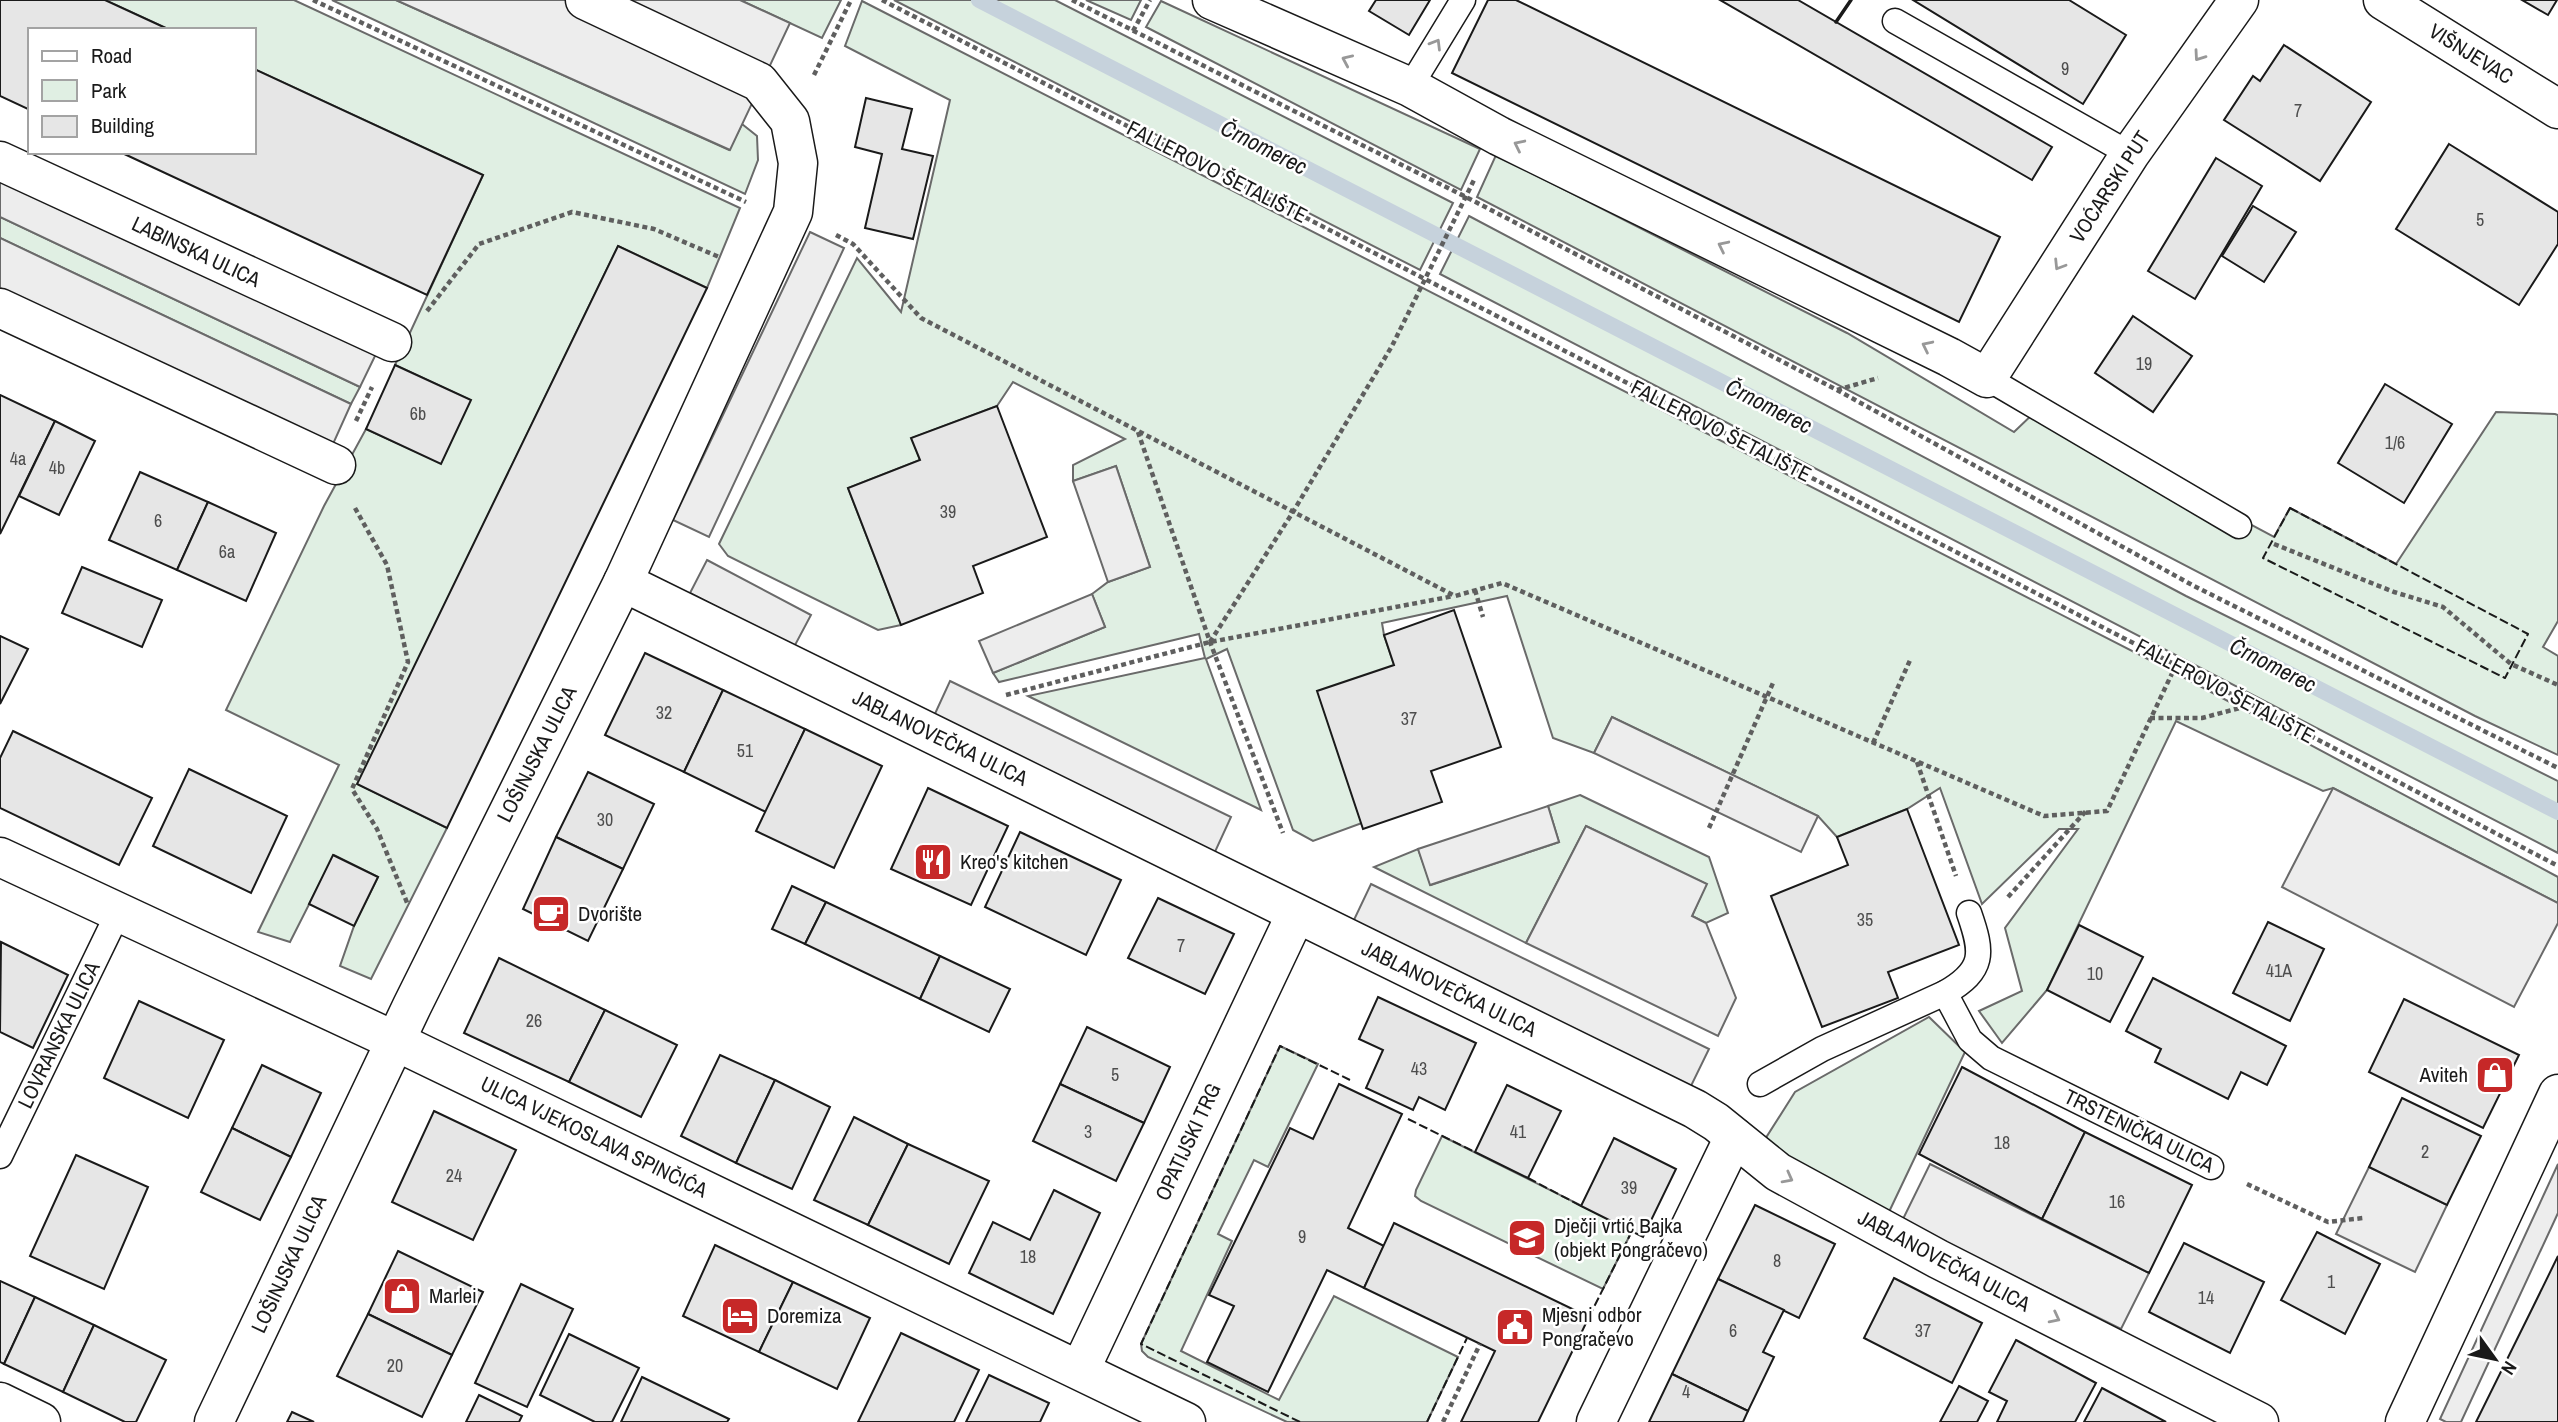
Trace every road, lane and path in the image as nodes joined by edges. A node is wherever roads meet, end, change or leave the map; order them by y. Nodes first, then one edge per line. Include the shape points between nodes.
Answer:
1 (313, 0) edge
2 (585, 0) edge
3 (851, 0) edge
4 (882, 0) edge
5 (1072, 0) edge
6 (1150, 0) edge
7 (1212, 0) edge
8 (1463, 0) edge
9 (2239, 0) edge
10 (2383, 0) edge
11 (1895, 21) dead end
12 (1133, 31) junction
13 (1410, 87) junction
14 (2558, 109) edge
15 (790, 121) junction
16 (2130, 154) junction
17 (0, 161) edge
18 (1465, 197) junction
19 (793, 212) junction
20 (728, 261) dead end
21 (1426, 278) junction
22 (0, 308) edge
23 (393, 342) junction
24 (1987, 378) junction
25 (1138, 431) junction
26 (336, 465) junction
27 (1293, 512) junction
28 (2239, 526) joint
29 (623, 582) junction
30 (1475, 590) junction
31 (1455, 596) junction
32 (1483, 617) dead end
33 (1210, 642) junction
34 (1911, 658) dead end
35 (2176, 665) junction
36 (1773, 683) dead end
37 (2558, 685) edge
38 (1006, 695) dead end
39 (1768, 698) junction
40 (2252, 705) junction
41 (2150, 718) junction
42 (1873, 743) junction
43 (1917, 761) junction
44 (2558, 768) edge
45 (2086, 811) junction
46 (1709, 828) dead end
47 (1283, 833) dead end
48 (0, 857) edge
49 (2558, 866) edge
50 (118, 913) junction
51 (1296, 914) junction
52 (413, 917) dead end
53 (1973, 925) junction
54 (1945, 993) junction
55 (396, 1041) junction
56 (1760, 1084) dead end
57 (2558, 1094) edge
58 (1734, 1137) junction
59 (0, 1156) edge
60 (2211, 1167) joint
61 (2363, 1218) dead end
62 (1480, 1344) dead end
63 (1080, 1370) junction
64 (0, 1402) edge
65 (41, 1422) edge
66 (214, 1422) edge
67 (1186, 1422) edge
68 (1443, 1422) edge
69 (1596, 1422) edge
70 (2259, 1422) edge
71 (2405, 1422) edge

1 - 19 path via 753,205 758,194
2 - 15 street, LOŠINJSKA ULICA via 759,82
3 - 15 path
4 - 21 path, FALLEROVO ŠETALIŠTE
5 - 12 path
6 - 12 path
13 -> 7 street
13 -> 8 lane
9 -> 16 street, VOĆARSKI PUT
10 - 14 street, VIŠNJEVAC
11 - 16 lane
12 - 18 path
24 -> 13 street via 1499,136
15 - 19 street, LOŠINJSKA ULICA via 798,163
16 -> 24 street, VOĆARSKI PUT
17 - 23 street, LABINSKA ULICA
18 - 21 path
18 - 44 path via 1836,390 2194,586
19 - 25 path via 853,244 921,318
19 - 29 street, LOŠINJSKA ULICA
20 - 23 path via 654,229 572,212 479,244 431,308
21 - 27 path via 1392,346
21 - 35 path, FALLEROVO ŠETALIŠTE
22 - 26 street
23 - 26 path
24 - 28 lane
25 - 27 path
25 - 33 path
26 - 52 path via 387,565 408,662 352,789 377,829
27 - 31 path
27 - 33 path
28 - 37 path via 2394,592 2443,607 2511,664
29 - 51 street, JABLANOVEČKA ULICA
29 - 55 street, LOŠINJSKA ULICA
30 - 31 path
30 - 32 path
30 - 39 path via 1502,583
31 - 33 path
33 - 38 path
33 - 47 path
34 - 42 path
35 - 40 path, FALLEROVO ŠETALIŠTE
35 - 41 path
36 - 39 path
39 - 42 path
39 - 46 path
40 - 41 path via 2202,718
40 - 49 path, FALLEROVO ŠETALIŠTE
41 - 45 path via 2107,811
42 - 43 path
43 - 45 path via 2044,816
43 - 53 path
45 - 53 path via 2011,893
48 - 50 street, ULICA VJEKOSLAVA SPINČIĆA
50 - 55 street, ULICA VJEKOSLAVA SPINČIĆA
50 - 59 lane, LOVRANSKA ULICA
51 - 58 street, JABLANOVEČKA ULICA via 1695,1109
51 - 63 street, OPATIJSKI TRG
53 - 54 lane via 1978,954 1975,968 1965,982
54 - 56 lane via 1822,1049
54 - 60 lane, TRSTENIČKA ULICA via 1970,1040 1991,1058
55 - 63 street, ULICA VJEKOSLAVA SPINČIĆA
55 - 66 street, LOŠINJSKA ULICA
57 - 71 street
58 - 69 street
58 -> 70 street, JABLANOVEČKA ULICA via 1789,1178 1938,1259
60 - 61 path, TRSTENIČKA ULICA via 2328,1222
62 - 68 path
63 - 67 street, ULICA VJEKOSLAVA SPINČIĆA
64 - 65 street

